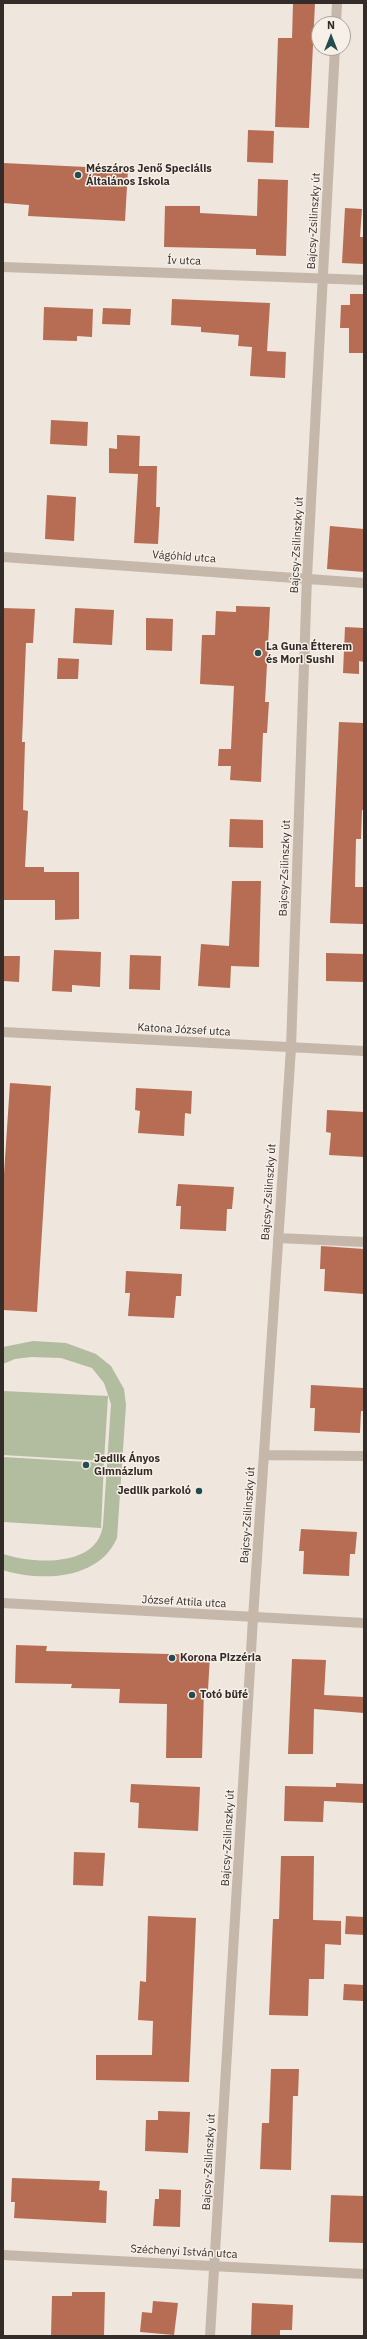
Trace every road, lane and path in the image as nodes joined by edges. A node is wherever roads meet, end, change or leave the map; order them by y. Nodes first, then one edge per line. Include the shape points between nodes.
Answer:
1 (337, 3) edge
2 (336, 16) edge
3 (335, 56) edge
4 (3, 267) edge
5 (324, 279) junction
6 (364, 280) edge
7 (3, 557) edge
8 (307, 577) junction
9 (364, 582) edge
10 (3, 1032) edge
11 (291, 1048) junction
12 (364, 1051) edge
13 (278, 1238) junction
14 (364, 1242) edge
15 (264, 1455) junction
16 (364, 1456) edge
17 (3, 1603) edge
18 (253, 1618) junction
19 (364, 1624) edge
20 (3, 2254) edge
21 (214, 2266) junction
22 (364, 2274) edge
23 (210, 2336) edge

1 - 2 street
3 - 5 street, Bajcsy-Zsilinszky út
4 - 5 street, Ív utca
5 - 6 street, Ív utca
5 - 8 street, Bajcsy-Zsilinszky út
7 - 8 street, Vágóhíd utca
8 - 9 street, Vágóhíd utca
8 - 11 street, Bajcsy-Zsilinszky út
10 - 11 street, Katona József utca
11 - 12 street, Katona József utca
11 - 13 street, Bajcsy-Zsilinszky út
13 - 14 street
13 - 15 street, Bajcsy-Zsilinszky út
15 - 16 street
15 - 18 street, Bajcsy-Zsilinszky út
17 - 18 street, József Attila utca
18 - 19 street, József Attila utca
18 - 21 street, Bajcsy-Zsilinszky út
20 - 21 street, Széchenyi István utca
21 - 22 street, Széchenyi István utca
21 - 23 street, Bajcsy-Zsilinszky út

